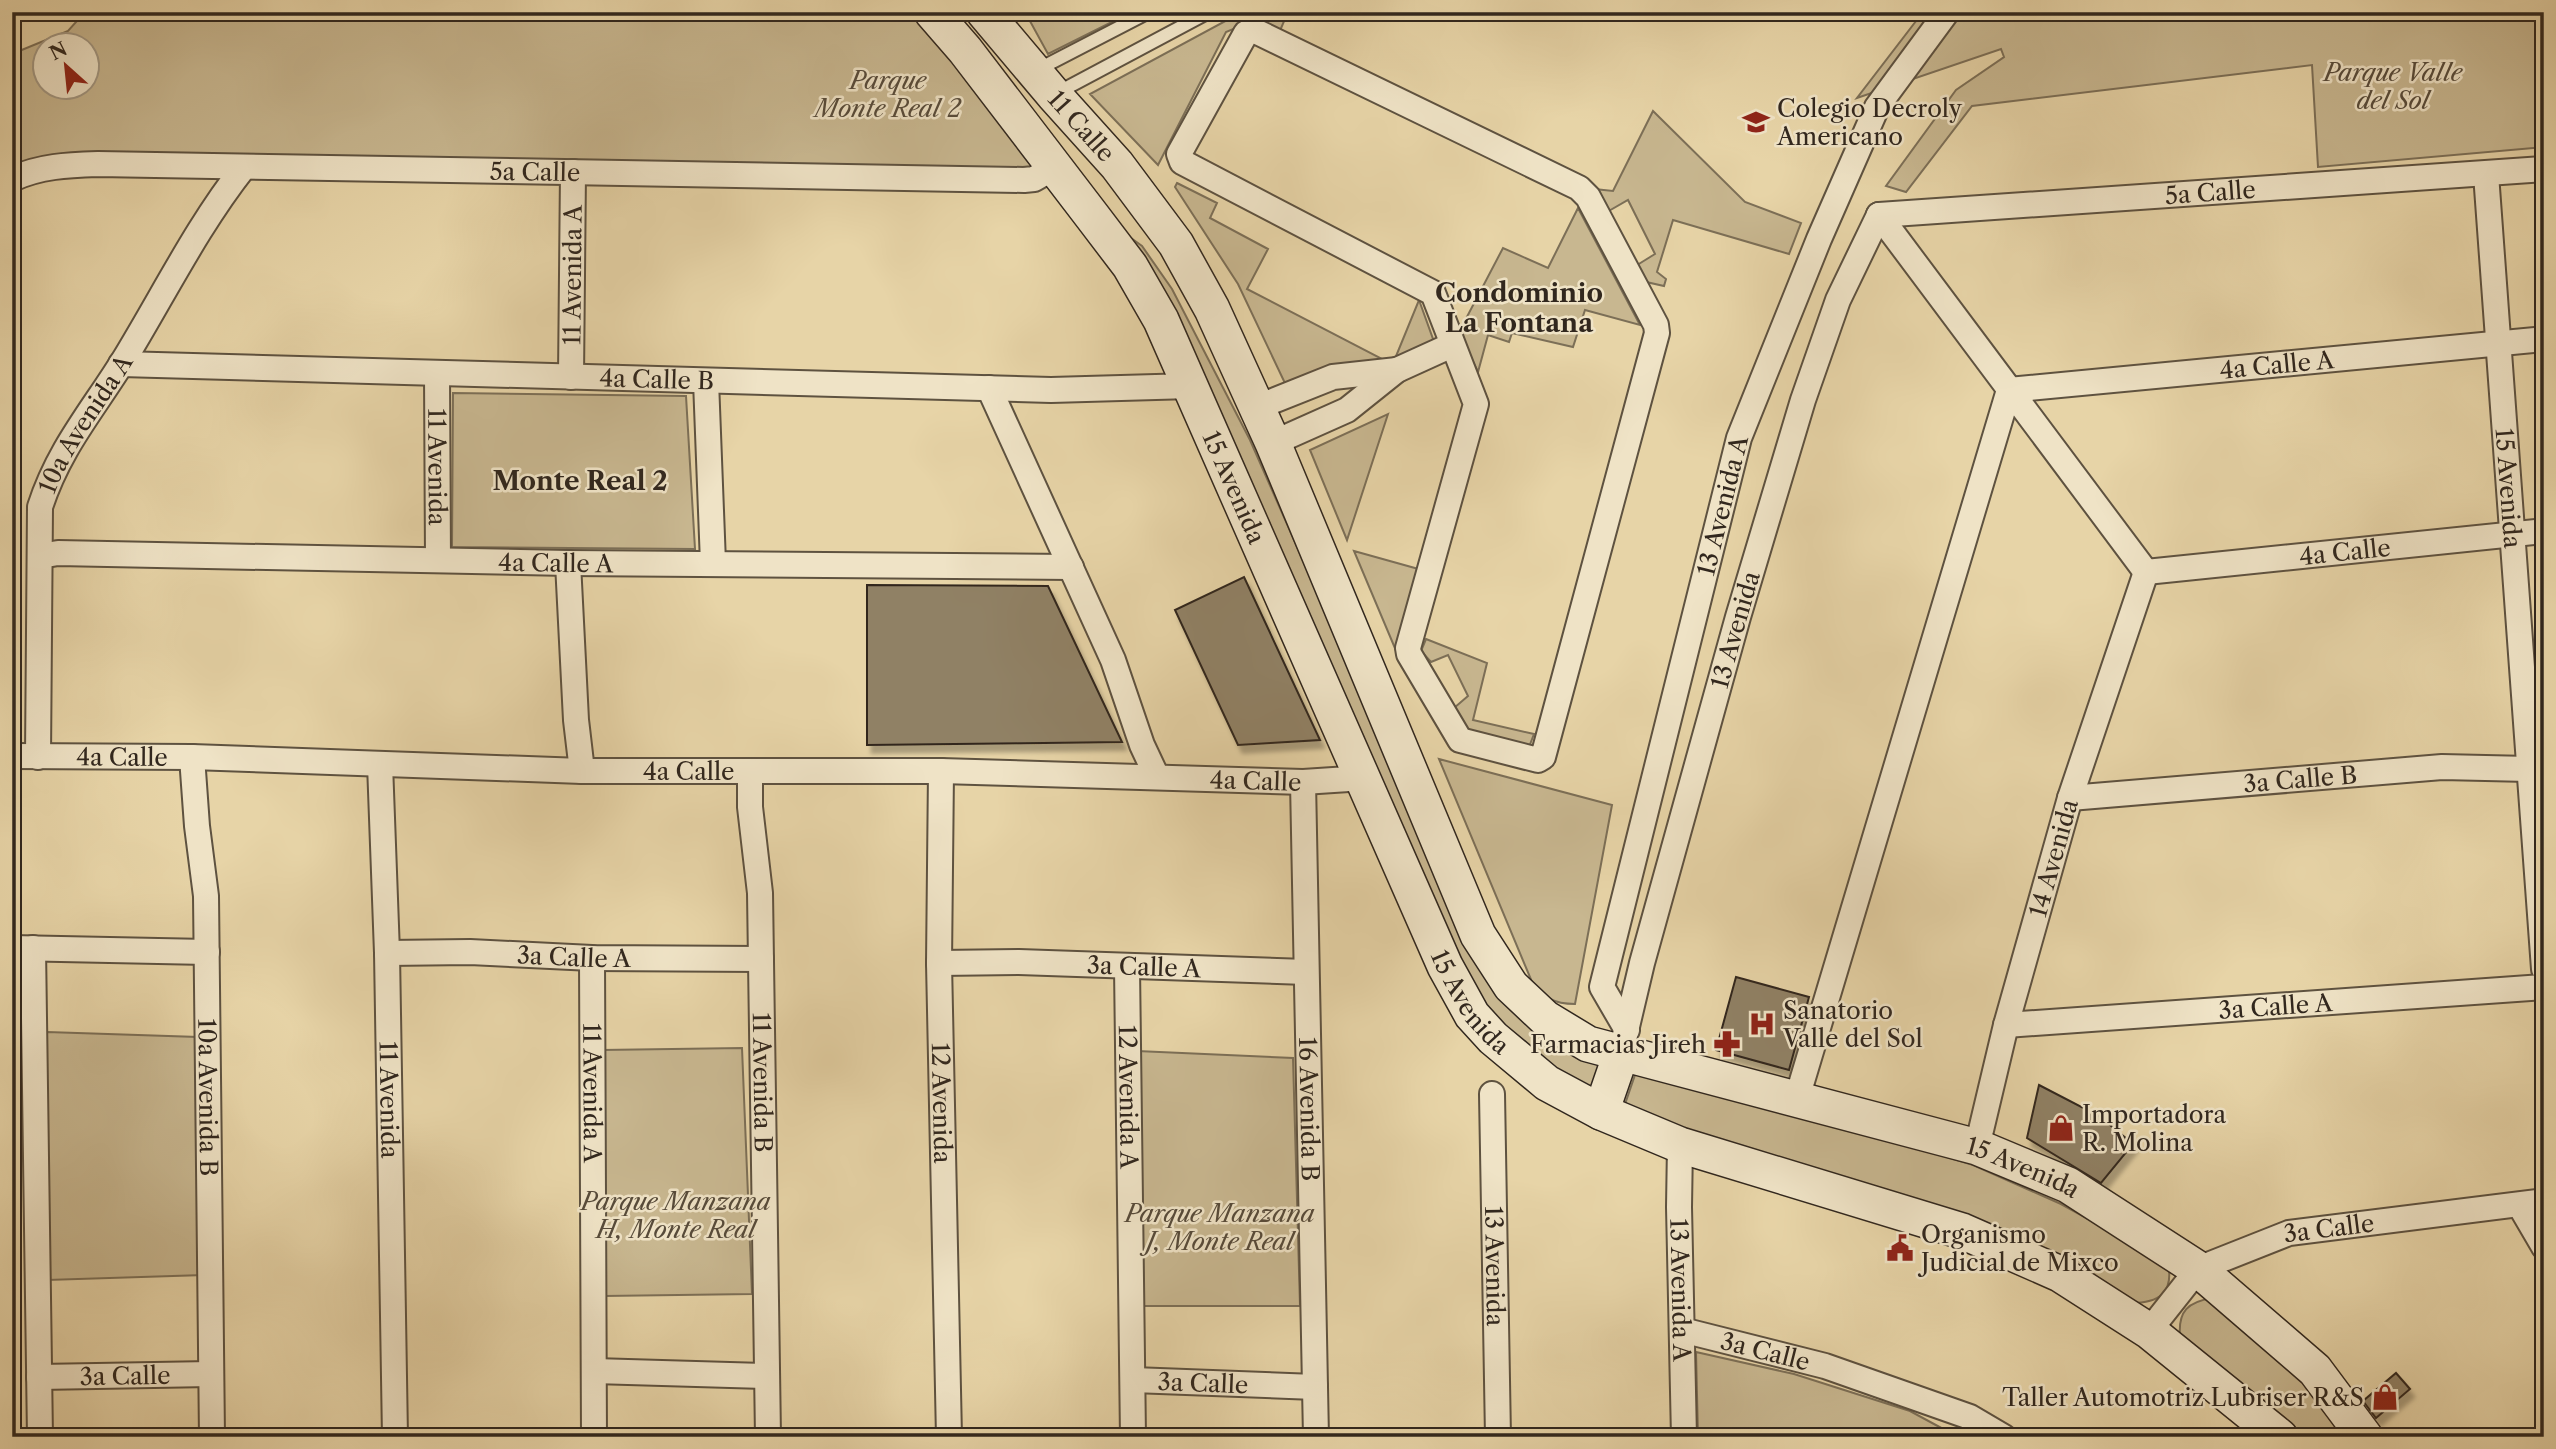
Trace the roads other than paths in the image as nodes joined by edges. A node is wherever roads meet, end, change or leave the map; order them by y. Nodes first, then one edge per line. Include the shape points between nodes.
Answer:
1 (932, 12) edge
2 (984, 12) edge
3 (1149, 12) edge
4 (1209, 12) edge
5 (1544, 12) edge
6 (1552, 12) edge
7 (1947, 12) edge
8 (1044, 83) junction
9 (244, 167) junction
10 (1055, 167) junction
11 (2544, 169) edge
12 (573, 172) junction
13 (2486, 174) junction
14 (12, 179) edge
15 (1878, 215) junction
16 (1176, 244) junction
17 (2544, 339) edge
18 (2498, 342) junction
19 (1452, 345) junction
20 (121, 364) junction
21 (1397, 370) junction
22 (437, 374) junction
23 (571, 377) junction
24 (706, 381) junction
25 (1191, 386) junction
26 (989, 388) junction
27 (2010, 390) junction
28 (1268, 403) junction
29 (1283, 439) junction
30 (2544, 531) edge
31 (2512, 534) junction
32 (40, 556) junction
33 (438, 560) junction
34 (568, 563) junction
35 (713, 563) junction
36 (1071, 567) junction
37 (2146, 572) junction
38 (12, 756) edge
39 (38, 757) junction
40 (192, 757) junction
41 (380, 764) junction
42 (2529, 769) junction
43 (582, 771) junction
44 (750, 771) junction
45 (941, 771) junction
46 (1157, 776) junction
47 (1364, 778) junction
48 (1303, 782) junction
49 (2070, 798) junction
50 (22, 948) edge
51 (207, 952) junction
52 (387, 953) junction
53 (592, 958) junction
54 (761, 959) junction
55 (939, 963) junction
56 (1127, 967) junction
57 (2544, 969) edge
58 (1306, 972) junction
59 (2544, 987) edge
60 (2006, 1025) junction
61 (1624, 1042) junction
62 (1492, 1094) dead end
63 (1797, 1098) junction
64 (1601, 1112) junction
65 (1680, 1145) junction
66 (1977, 1147) junction
67 (2532, 1203) edge
68 (2544, 1247) edge
69 (2197, 1269) junction
70 (1682, 1330) junction
71 (2149, 1331) junction
72 (594, 1371) junction
73 (211, 1374) junction
74 (767, 1376) junction
75 (39, 1377) junction
76 (1133, 1380) junction
77 (1315, 1387) junction
78 (40, 1437) edge
79 (212, 1437) edge
80 (395, 1437) edge
81 (594, 1437) edge
82 (768, 1437) edge
83 (950, 1437) edge
84 (1133, 1437) edge
85 (1316, 1437) edge
86 (1498, 1437) edge
87 (1684, 1437) edge
88 (2004, 1437) edge
89 (2280, 1437) edge
90 (2365, 1437) edge

1 - 10 main road, 11 Calle
2 - 8 main road, 11 Calle
3 - 8 lane
4 - 8 lane
5 - 6 lane
7 - 61 street, 13 Avenida A via 1877,107 1739,438 1602,987
8 - 16 main road, 11 Calle via 1117,164
9 - 12 street, 5a Calle
9 - 14 street, 5a Calle via 58,166
9 - 20 street, 10a Avenida A via 219,199
10 - 12 street, 5a Calle via 1024,180
10 - 16 main road via 1085,177
10 - 25 main road, 15 Avenida via 1130,267
11 - 13 street, 5a Calle
12 - 23 street, 11 Avenida A
13 - 15 street, 5a Calle
13 - 18 street, 15 Avenida
15 - 27 street
15 - 61 street, 13 Avenida via 1838,300 1803,400 1738,617
16 - 28 main road, 15 Avenida
17 - 18 street, 4a Calle A
18 - 27 street, 4a Calle A
18 - 31 street, 15 Avenida
19 - 19 street via 1476,404 1475,412 1409,654 1460,740 1538,760 1543,757 1656,325 1579,188 1249,31 1179,154 1182,162 1428,289
19 - 21 street
20 - 22 street, 4a Calle B
20 - 32 street, 10a Avenida A via 50,477 40,507
21 - 28 street via 1333,377
21 - 29 street via 1347,410
22 - 23 street, 4a Calle B
22 - 33 street, 11 Avenida
23 - 24 street, 4a Calle B
24 - 26 street, 4a Calle B
24 - 35 street
25 - 26 street, 4a Calle B
25 - 47 main road, 15 Avenida
26 - 36 street
27 - 37 street
27 - 63 street
28 - 29 main road, 15 Avenida
29 - 61 main road, 15 Avenida via 1333,587 1478,935 1511,986 1545,1018 1588,1044
30 - 31 street, 4a Calle
31 - 37 street, 4a Calle
31 - 42 street, 15 Avenida
32 - 33 street, 4a Calle A
32 - 39 street, 10a Avenida A
33 - 34 street, 4a Calle A
34 - 35 street, 4a Calle A
34 - 43 street
35 - 36 street, 4a Calle A
36 - 46 street
37 - 49 street, 14 Avenida
38 - 39 street, 4a Calle
39 - 40 street, 4a Calle
40 - 41 street, 4a Calle
40 - 51 street, 10a Avenida B
41 - 43 street, 4a Calle
41 - 52 street, 11 Avenida
42 - 49 street, 3a Calle B via 2442,767
42 - 57 street, 15 Avenida
43 - 44 street, 4a Calle
44 - 45 street, 4a Calle
44 - 54 street, 11 Avenida B
45 - 46 street, 4a Calle
45 - 55 street, 12 Avenida
46 - 48 street, 4a Calle
47 - 48 street, 4a Calle
47 - 64 main road, 15 Avenida via 1445,966 1472,1015 1547,1083
48 - 58 street, 16 Avenida B
49 - 60 street, 14 Avenida
50 - 51 street
50 - 75 street
51 - 73 street, 10a Avenida B
52 - 53 street, 3a Calle A
52 - 80 street, 11 Avenida
53 - 54 street, 3a Calle A
53 - 72 street, 11 Avenida A
54 - 74 street, 11 Avenida B
55 - 56 street, 3a Calle A
55 - 83 street, 12 Avenida
56 - 58 street, 3a Calle A
56 - 76 street, 12 Avenida A
58 - 77 street, 16 Avenida B
59 - 60 street, 3a Calle A
60 - 66 street, 14 Avenida
61 - 63 main road, 15 Avenida
61 - 64 main road
62 - 86 street, 13 Avenida
63 - 66 main road, 15 Avenida
64 - 65 main road, 15 Avenida
65 - 70 street, 13 Avenida A
65 - 71 main road, 15 Avenida via 1962,1231 2060,1274
66 - 69 main road, 15 Avenida via 2068,1185
67 - 68 street
67 - 69 street, 3a Calle via 2289,1233
69 - 71 street
69 - 90 main road, 15 Avenida via 2315,1370
70 - 87 street, 13 Avenida A
70 - 88 street, 3a Calle via 1825,1366 1970,1417
71 - 89 main road, 15 Avenida
72 - 74 street
72 - 81 street, 11 Avenida A
73 - 75 street, 3a Calle
73 - 79 street, 10a Avenida B
74 - 82 street, 11 Avenida B
75 - 78 street
76 - 77 street, 3a Calle
76 - 84 street, 12 Avenida A
77 - 85 street, 16 Avenida B

